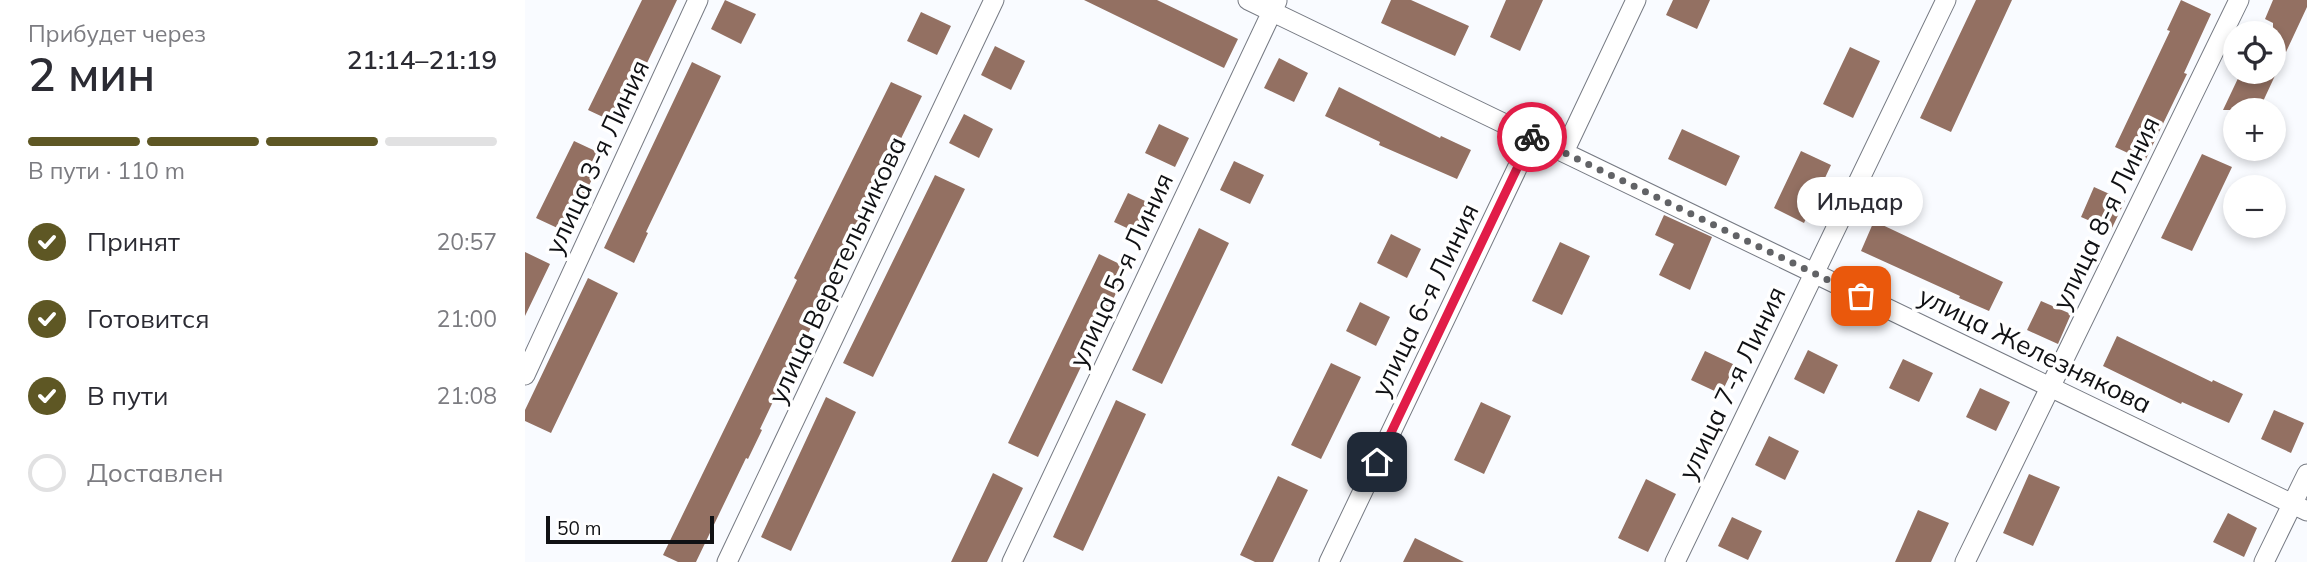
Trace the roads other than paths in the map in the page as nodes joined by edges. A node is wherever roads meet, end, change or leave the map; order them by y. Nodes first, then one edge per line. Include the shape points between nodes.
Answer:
1 (698, 0) edge
2 (994, 0) edge
3 (1248, 0) edge
4 (1636, 0) edge
5 (1946, 0) edge
6 (2239, 0) edge
7 (1274, 6) edge
8 (1532, 137) junction
9 (1564, 152) junction
10 (1814, 273) junction
11 (525, 374) edge
12 (2050, 387) junction
13 (2307, 474) edge
14 (2300, 507) edge
15 (727, 562) edge
16 (1012, 562) edge
17 (1329, 562) edge
18 (1675, 562) edge
19 (1965, 562) edge
20 (2265, 562) edge

1 - 11 street, улица 3-я Линия
2 - 15 street, улица Веретельникова
3 - 7 street, улица Железнякова
4 - 9 street
5 - 10 street, улица 7-я Линия
6 - 12 street, улица 8-я Линия
7 - 8 street, улица Железнякова
7 - 16 street, улица 5-я Линия
8 - 9 street, улица Железнякова
8 - 17 street, улица 6-я Линия
9 - 10 street, улица Железнякова
10 - 12 street, улица Железнякова
10 - 18 street, улица 7-я Линия
12 - 14 street, улица Железнякова
12 - 19 street, улица 8-я Линия
13 - 14 street
14 - 20 street

